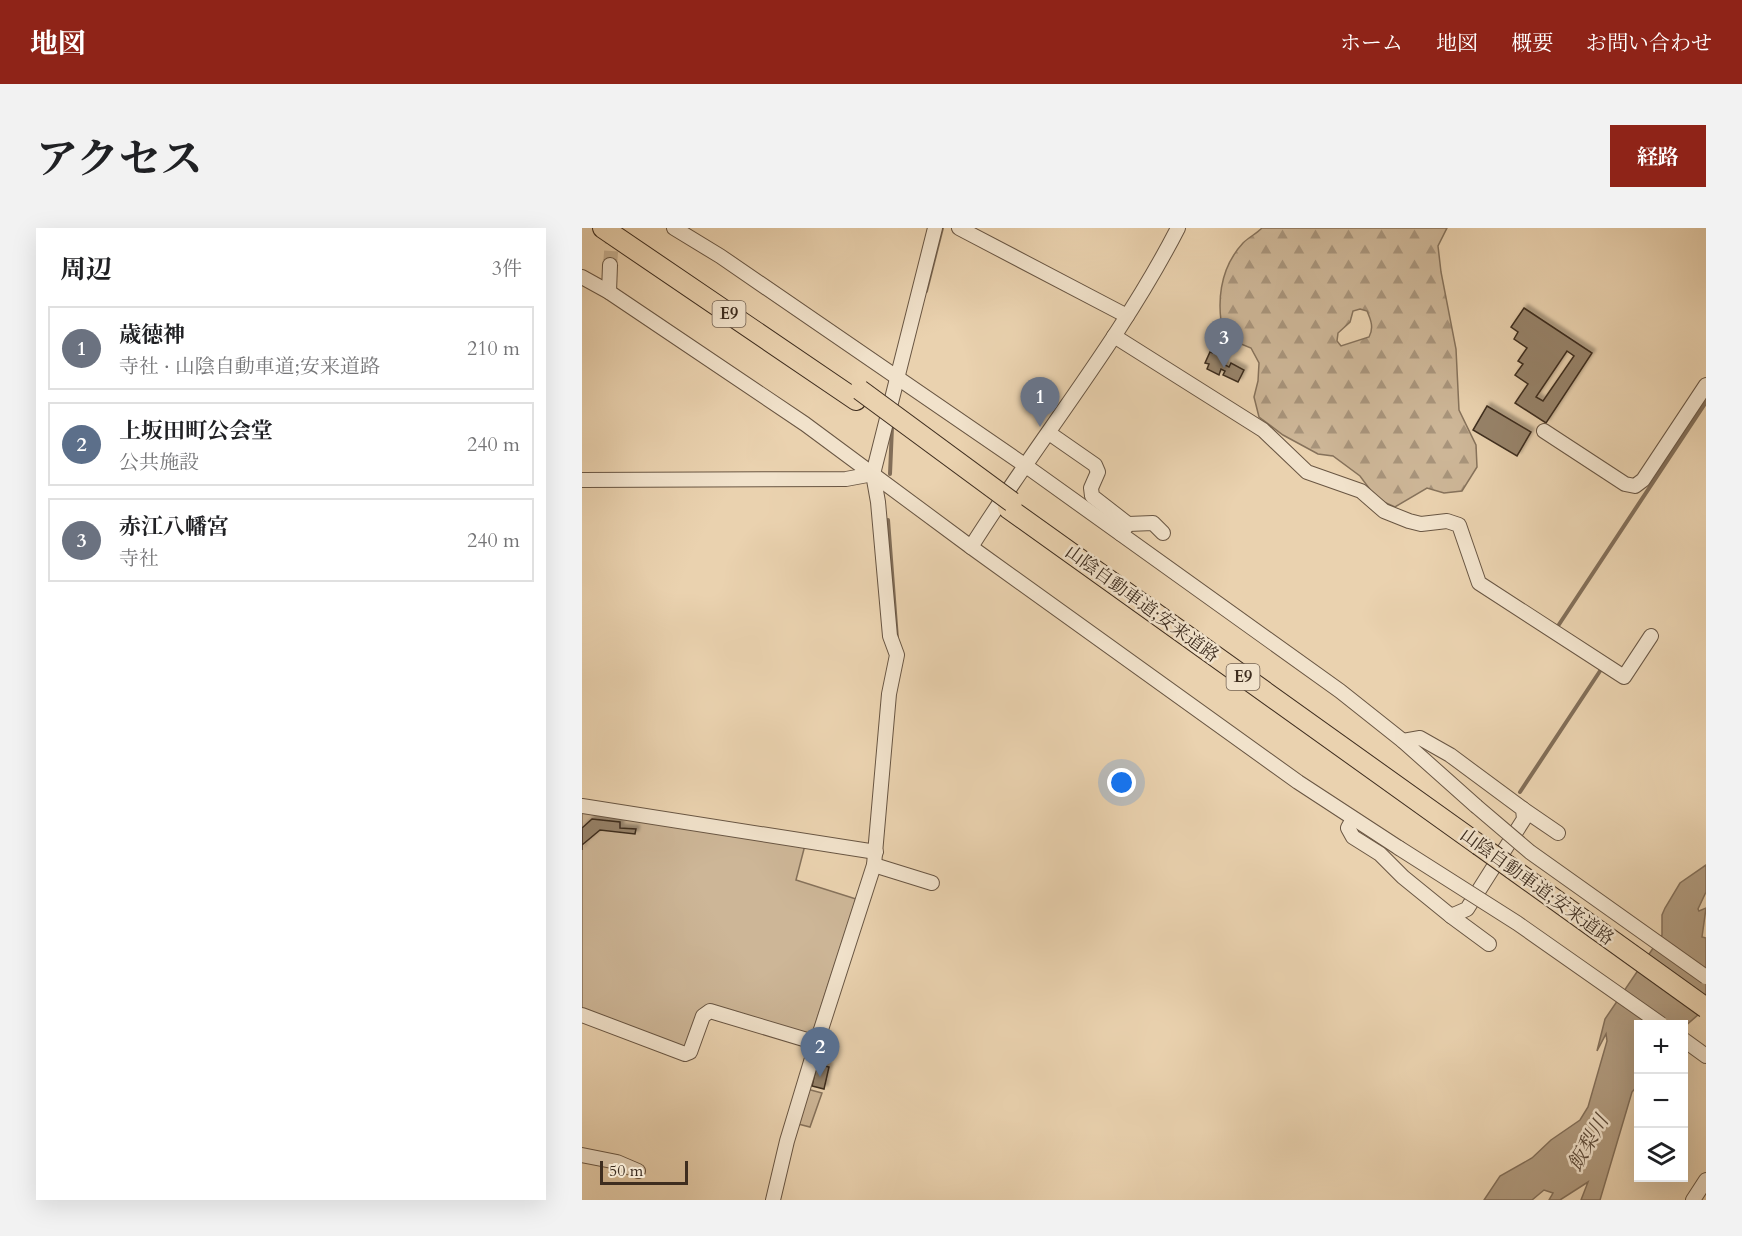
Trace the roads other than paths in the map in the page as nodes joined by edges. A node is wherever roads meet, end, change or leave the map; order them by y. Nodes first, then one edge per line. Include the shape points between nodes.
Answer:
1 (603, 228) edge
2 (614, 228) edge
3 (674, 228) edge
4 (935, 228) edge
5 (959, 228) edge
6 (1178, 228) edge
7 (610, 265) tunnel mouth
8 (582, 277) edge
9 (609, 292) junction
10 (1127, 316) junction
11 (1114, 336) junction
12 (896, 378) junction
13 (1706, 385) edge
14 (858, 395) junction
15 (1544, 431) dead end
16 (1049, 433) junction
17 (1026, 466) junction
18 (873, 474) junction
19 (582, 480) edge
20 (1124, 529) junction
21 (1163, 533) dead end
22 (971, 547) junction
23 (1651, 636) dead end
24 (1403, 741) junction
25 (582, 806) edge
26 (1523, 809) junction
27 (1353, 819) junction
28 (1558, 833) dead end
29 (1481, 843) junction
30 (875, 858) junction
31 (932, 883) dead end
32 (1451, 916) junction
33 (1489, 944) dead end
34 (1706, 977) edge
35 (1706, 998) edge
36 (1706, 1008) edge
37 (582, 1016) edge
38 (1655, 1020) edge
39 (817, 1043) junction
40 (1688, 1043) edge
41 (1706, 1056) edge
42 (582, 1155) edge
43 (638, 1171) dead end
44 (1706, 1180) edge
45 (773, 1200) edge
46 (1693, 1200) edge

1 - 14 highway, 山陰自動車道;安来道路 / E9
2 - 14 highway, 山陰自動車道;安来道路 / E9
3 - 12 street
4 - 12 street
5 - 10 street
6 - 10 street
7 - 9 street
8 - 9 street
9 - 18 street
10 - 11 street
11 - 16 street
11 - 23 street via 1263,430 1307,471 1361,491 1384,511 1409,521 1447,521 1459,525 1479,583 1624,676
12 - 17 street
12 - 18 street
13 - 15 street via 1643,480 1635,486 1625,484
14 - 29 highway, 山陰自動車道;安来道路 / E9, bridge
16 - 17 street
16 - 20 street via 1095,465 1098,472 1092,496
17 - 20 street
17 - 22 street
18 - 19 street via 846,479
18 - 22 street
18 - 30 street via 890,636 897,655 889,694
20 - 21 street via 1153,523
20 - 24 street
22 - 27 street
24 - 26 street via 1420,738 1450,754
24 - 34 street, bridge via 1539,859
25 - 30 street
26 - 28 street
26 - 32 street via 1524,819 1467,909
27 - 32 street via 1348,828 1353,837 1380,854
27 - 38 street, bridge via 1517,923
29 - 35 highway, 山陰自動車道;安来道路 / E9 via 1547,882
29 - 36 highway, 山陰自動車道;安来道路 / E9, bridge
30 - 31 street
30 - 39 street
32 - 33 street
37 - 39 street via 685,1054 690,1052 703,1017 710,1011
39 - 45 street
40 - 41 street
42 - 43 street
44 - 46 street

